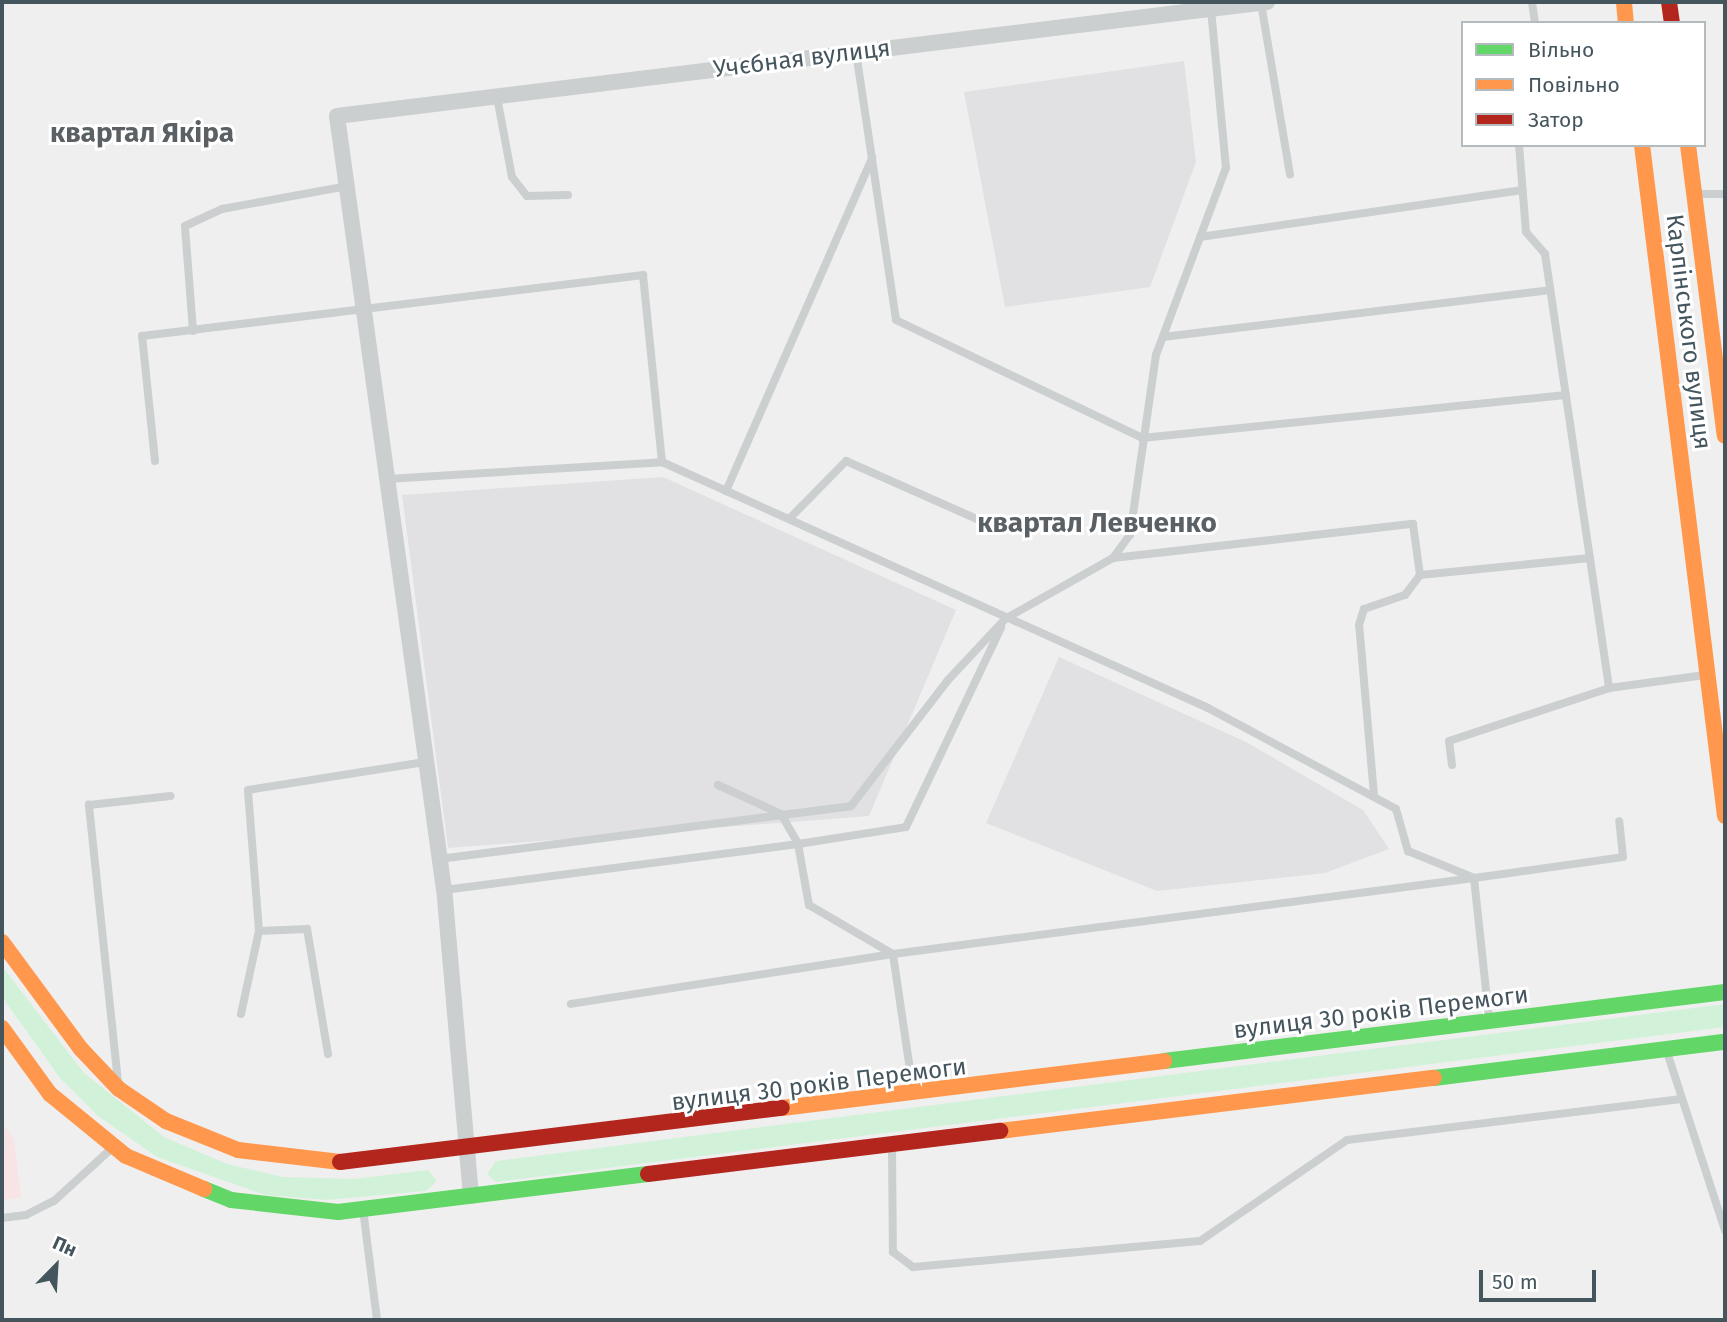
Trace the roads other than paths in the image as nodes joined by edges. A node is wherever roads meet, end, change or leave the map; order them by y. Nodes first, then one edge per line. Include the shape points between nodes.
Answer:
1 (1267, 2) edge
2 (1532, 2) edge
3 (1624, 2) edge
4 (1670, 2) edge
5 (1261, 3) edge
6 (1211, 9) junction
7 (1535, 21) edge
8 (1626, 21) edge
9 (1672, 21) edge
10 (856, 52) junction
11 (497, 97) junction
12 (1519, 147) edge
13 (1642, 147) edge
14 (1688, 147) edge
15 (872, 158) junction
16 (1290, 175) dead end
17 (347, 186) junction
18 (1523, 190) junction
19 (1694, 194) junction
20 (1725, 194) edge
21 (568, 195) dead end
22 (1200, 237) junction
23 (1550, 290) junction
24 (364, 313) junction
25 (193, 331) junction
26 (1163, 337) junction
27 (1566, 395) junction
28 (1724, 416) edge
29 (1725, 436) edge
30 (1142, 438) junction
31 (155, 461) dead end
32 (662, 462) junction
33 (387, 479) junction
34 (726, 491) junction
35 (790, 518) junction
36 (1002, 530) dead end
37 (1113, 558) junction
38 (1590, 558) junction
39 (1420, 575) junction
40 (1005, 619) junction
41 (1708, 675) junction
42 (1609, 688) junction
43 (425, 762) junction
44 (1452, 765) dead end
45 (718, 785) dead end
46 (1374, 795) junction
47 (170, 796) dead end
48 (781, 814) junction
49 (1725, 816) edge
50 (1619, 821) dead end
51 (798, 844) junction
52 (439, 859) junction
53 (1474, 878) junction
54 (444, 890) junction
55 (259, 931) junction
56 (2, 942) edge
57 (893, 954) junction
58 (1725, 992) edge
59 (571, 1004) dead end
60 (241, 1014) dead end
61 (1490, 1022) junction
62 (2, 1028) edge
63 (1725, 1042) edge
64 (1666, 1049) junction
65 (328, 1054) dead end
66 (119, 1088) junction
67 (914, 1096) junction
68 (1682, 1099) junction
69 (892, 1144) junction
70 (112, 1148) junction
71 (467, 1152) junction
72 (471, 1196) junction
73 (363, 1209) junction
74 (2, 1218) edge
75 (1725, 1231) edge
76 (377, 1320) edge

1 - 5 street, Учєбная вулиця
2 - 7 lane
3 - 8 street
4 - 9 street
5 - 6 street, Учєбная вулиця
5 - 16 lane
6 - 10 street, Учєбная вулиця
6 - 22 lane via 1226,168
10 - 11 street, Учєбная вулиця
10 - 15 lane
11 - 17 street, Учєбная вулиця via 337,116
11 - 21 lane via 512,177 527,197
12 - 18 lane
13 - 41 street, Карпінського вулиця
14 - 19 street, Карпінського вулиця
15 - 30 lane via 896,320
15 - 34 lane
17 - 24 street
17 - 25 lane via 222,209 185,226
18 - 22 lane
18 - 23 lane via 1526,232 1545,254
19 - 20 lane
19 - 28 street, Карпінського вулиця
22 - 26 lane
23 - 26 lane
23 - 27 lane
24 - 25 lane
24 - 32 lane via 643,275
24 - 33 street
25 - 31 lane via 142,336
26 - 30 lane
27 - 30 lane
27 - 38 lane
28 - 29 street, Карпінського вулиця
30 - 37 lane via 1130,535
32 - 33 lane
32 - 34 lane
33 - 43 street
34 - 35 lane
35 - 36 lane via 846,461
35 - 40 lane
37 - 39 lane via 1413,524
37 - 40 lane
38 - 39 lane
38 - 42 lane
39 - 46 lane via 1405,595 1364,609 1359,625
40 - 46 lane via 1208,708
40 - 48 lane via 948,680 851,806
40 - 51 lane via 906,827
41 - 42 lane
41 - 49 street, Карпінського вулиця
42 - 44 lane via 1449,741
43 - 52 street
43 - 55 lane via 248,790
45 - 48 lane
46 - 53 lane via 1396,809 1408,850
47 - 66 lane via 89,805
48 - 51 lane
48 - 52 lane
50 - 53 lane via 1623,858
51 - 54 lane
51 - 57 lane via 809,905
52 - 54 street
53 - 57 lane
53 - 61 lane
54 - 71 street
55 - 60 lane
55 - 65 lane via 307,929
56 - 66 street, вулиця 30 років Перемоги via 81,1049
57 - 59 lane
57 - 67 lane
58 - 61 street, вулиця 30 років Перемоги
61 - 67 street, вулиця 30 років Перемоги
62 - 70 street via 50,1094
63 - 64 street
64 - 68 lane
64 - 69 street
66 - 71 street, вулиця 30 років Перемоги via 166,1121 285,1161 334,1163
67 - 71 street, вулиця 30 років Перемоги
68 - 69 lane via 1347,1140 1200,1241 913,1267 893,1252
68 - 75 lane
69 - 72 street
70 - 73 street via 231,1200 287,1211
70 - 74 lane via 54,1201 26,1216
71 - 72 street
72 - 73 street
73 - 76 lane

